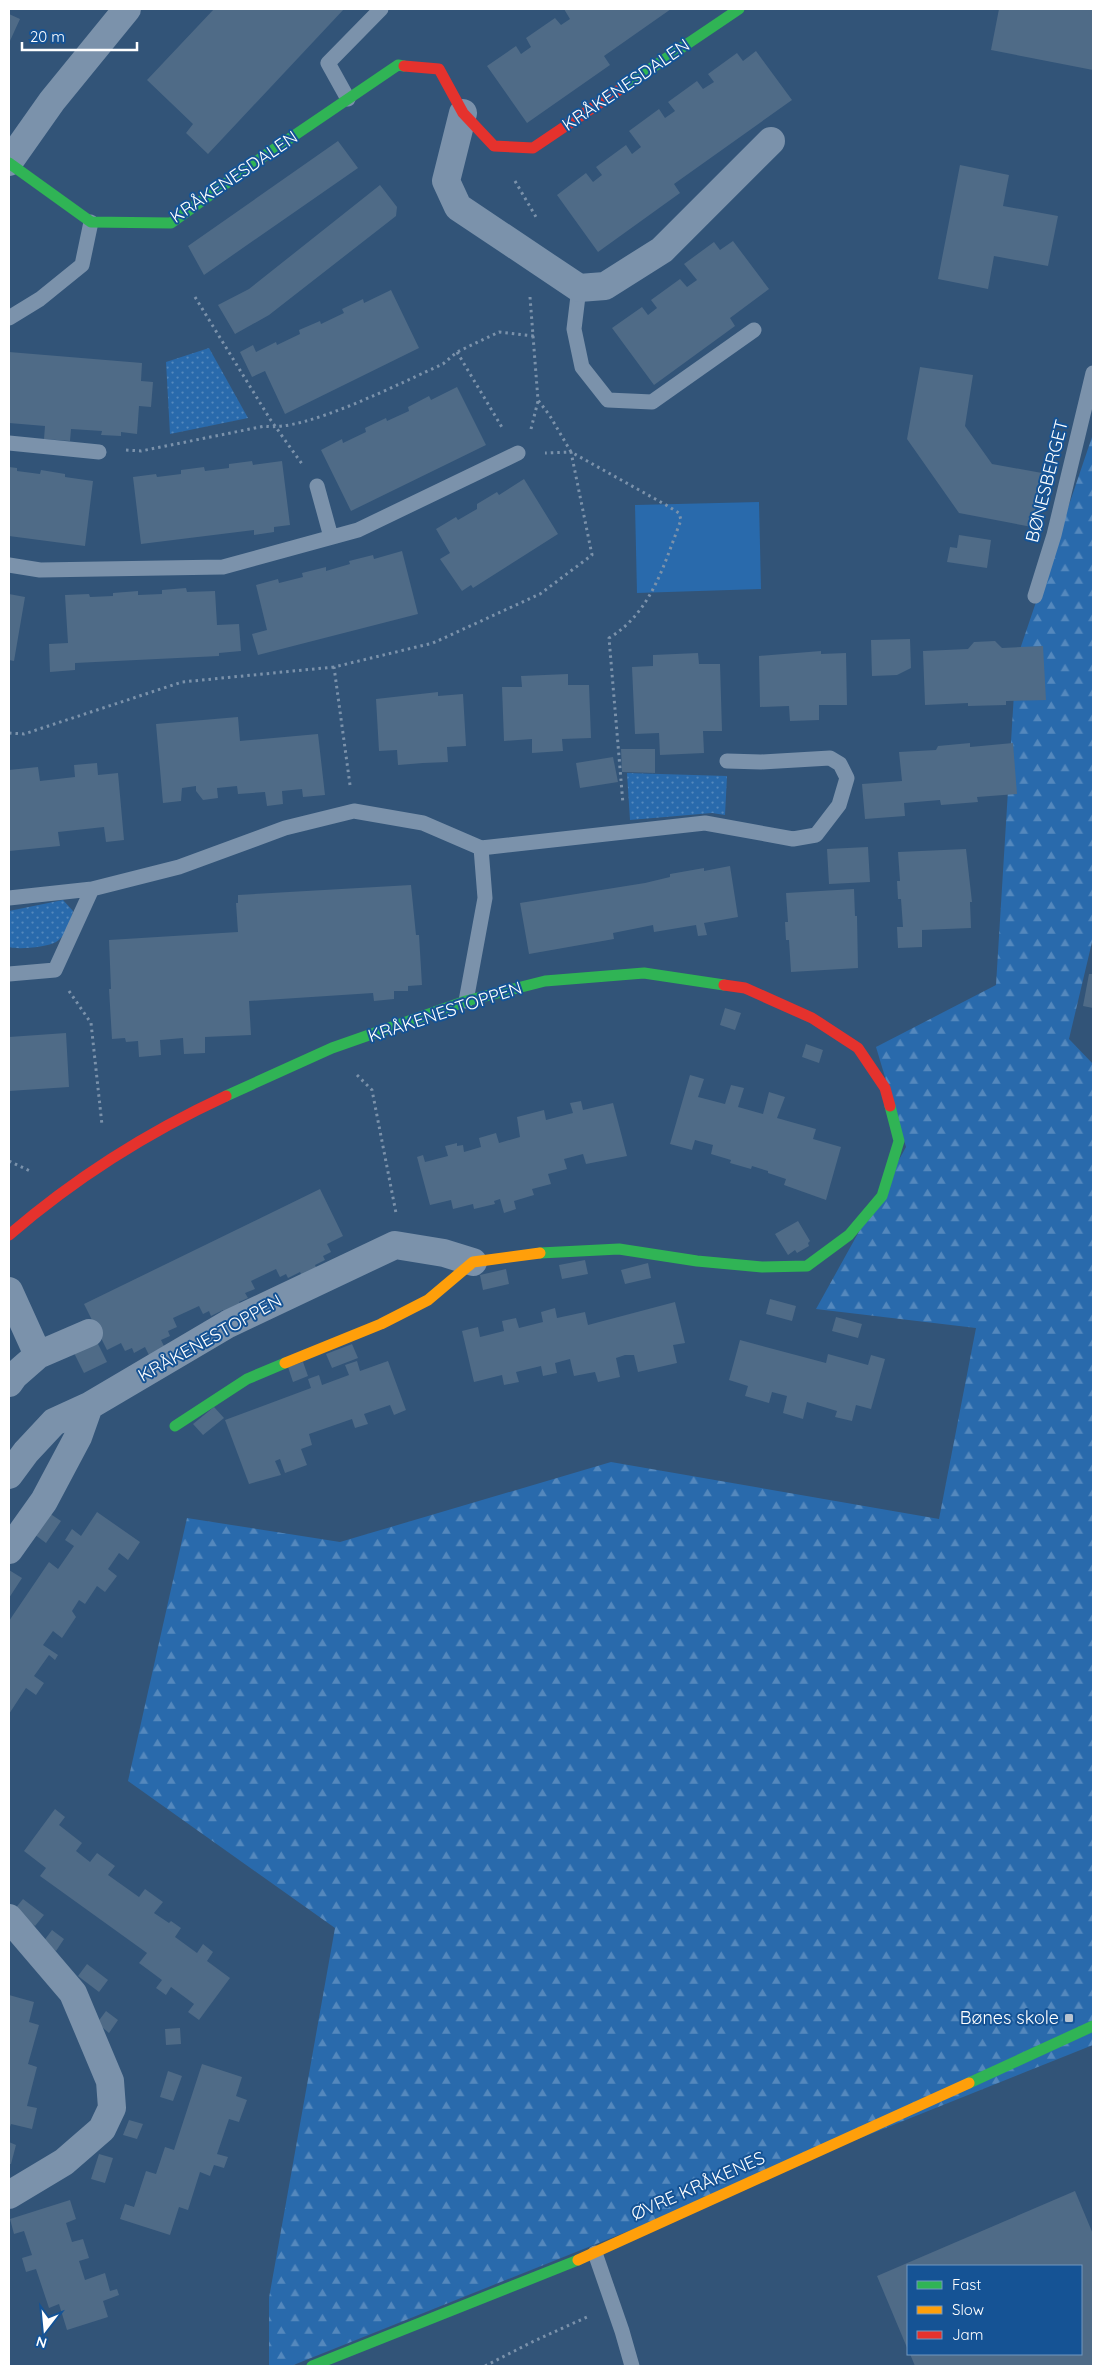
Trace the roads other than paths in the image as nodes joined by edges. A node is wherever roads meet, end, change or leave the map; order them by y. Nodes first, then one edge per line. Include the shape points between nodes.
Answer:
1 (127, 9) edge
2 (381, 9) edge
3 (739, 9) edge
4 (348, 99) junction
5 (463, 113) junction
6 (771, 141) dead end
7 (9, 162) edge
8 (91, 222) junction
9 (579, 288) junction
10 (9, 318) edge
11 (754, 330) dead end
12 (1093, 373) edge
13 (9, 443) edge
14 (99, 452) road end
15 (518, 453) road end
16 (317, 486) road end
17 (331, 537) junction
18 (9, 564) edge
19 (1036, 596) dead end
20 (727, 761) dead end
21 (481, 848) junction
22 (92, 889) junction
23 (9, 898) edge
24 (9, 974) edge
25 (466, 1001) junction
26 (9, 1235) edge
27 (474, 1262) junction
28 (9, 1291) edge
29 (88, 1333) dead end
30 (38, 1355) junction
31 (9, 1383) edge
32 (89, 1406) junction
33 (175, 1426) dead end
34 (9, 1475) edge
35 (9, 1550) edge
36 (9, 1918) edge
37 (1093, 2026) edge
38 (9, 2195) edge
39 (595, 2253) junction
40 (312, 2366) edge
41 (632, 2366) edge

1 - 7 street via 52,100
2 - 4 lane via 328,63
3 - 5 street, KRÅKENESDALEN via 533,148 494,146
4 - 5 street, KRÅKENESDALEN via 398,65 439,69
4 - 8 street, KRÅKENESDALEN via 171,224
5 - 9 street via 446,181 458,207
6 - 9 street via 662,250 605,286
7 - 8 street
8 - 10 lane via 82,265 40,299
9 - 11 lane via 574,328 582,367 608,400 652,402
12 - 19 lane, BØNESBERGET
13 - 14 lane
15 - 17 lane via 358,530
16 - 17 lane
17 - 18 lane via 223,567 40,570
20 - 21 lane via 830,758 840,764 847,778 839,805 816,835 793,840 706,823
21 - 22 lane via 423,823 354,811 285,828 179,867
21 - 25 lane via 485,898
22 - 23 lane
22 - 24 lane via 54,970
25 - 26 street, KRÅKENESTOPPEN via 332,1048 196,1110 106,1161 45,1204
25 - 27 street, KRÅKENESTOPPEN via 545,981 644,973 745,988 812,1018 858,1048 884,1088 899,1141 882,1196 849,1235 807,1266 762,1267 697,1262 619,1249 550,1252
27 - 32 street, KRÅKENESTOPPEN via 444,1252 395,1245 228,1324
27 - 33 street via 428,1300 381,1324 247,1379
28 - 30 street
29 - 30 street
30 - 31 street
32 - 34 street, KRÅKENESTOPPEN via 54,1422
32 - 35 street via 78,1437 44,1501
36 - 38 street via 73,1993 110,2080 112,2108 102,2129 64,2162
37 - 39 street, ØVRE KRÅKENES
39 - 40 street, ØVRE KRÅKENES
39 - 41 lane

